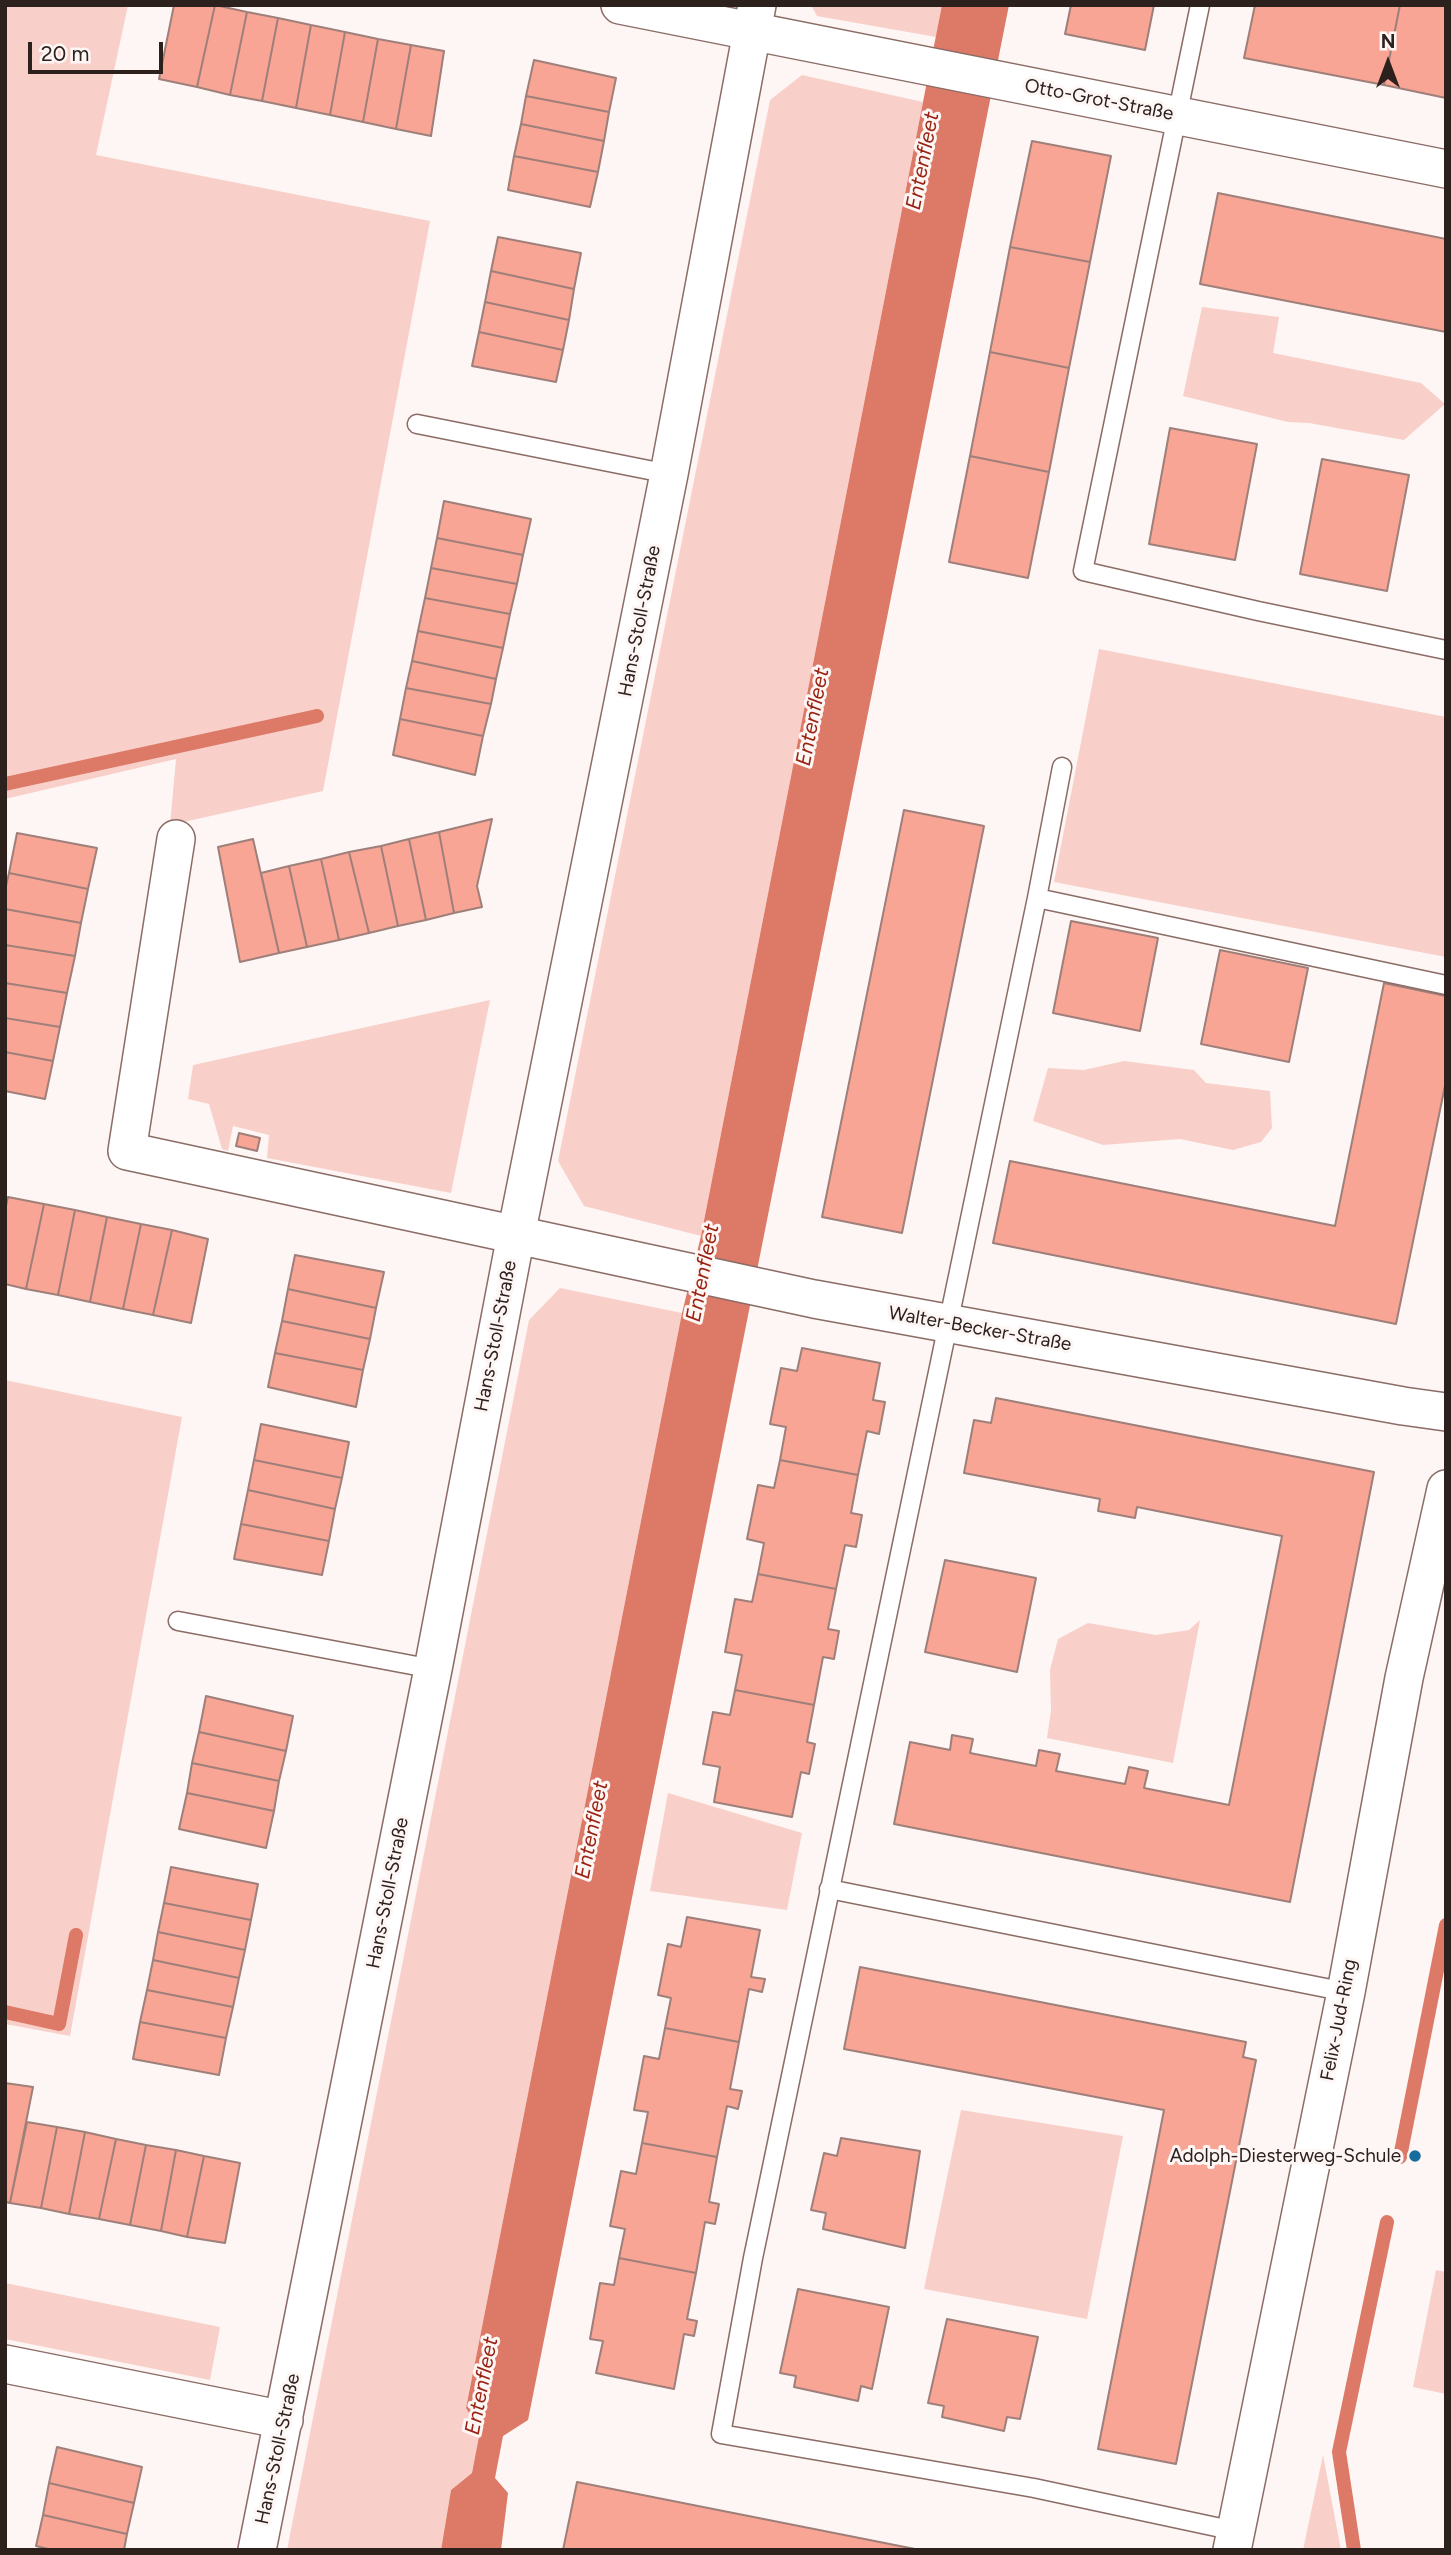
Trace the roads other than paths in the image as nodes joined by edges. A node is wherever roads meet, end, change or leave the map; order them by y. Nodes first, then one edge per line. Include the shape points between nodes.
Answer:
1 (620, 5) edge
2 (1200, 5) edge
3 (755, 18) edge
4 (1177, 115) junction
5 (1446, 169) edge
6 (417, 424) dead end
7 (669, 474) junction
8 (1446, 650) edge
9 (1062, 767) dead end
10 (176, 839) dead end
11 (1037, 898) junction
12 (1446, 985) edge
13 (516, 1235) junction
14 (948, 1324) junction
15 (1446, 1412) edge
16 (1446, 1489) edge
17 (178, 1621) dead end
18 (433, 1669) junction
19 (829, 1889) junction
20 (1346, 1992) junction
21 (5, 2364) edge
22 (284, 2420) junction
23 (1233, 2541) edge
24 (257, 2550) edge

1 - 3 street, Otto-Grot-Straße
2 - 4 lane
3 - 4 street, Otto-Grot-Straße via 894,59
3 - 7 street, Hans-Stoll-Straße
4 - 5 street, Otto-Grot-Straße
4 - 8 lane via 1083,570
6 - 7 lane
7 - 13 street, Hans-Stoll-Straße
9 - 11 lane
10 - 13 street, Hans-Stoll-Straße via 127,1151
11 - 12 lane
11 - 14 lane
13 - 14 street, Walter-Becker-Straße
13 - 18 street, Hans-Stoll-Straße
14 - 15 street, Walter-Becker-Straße
14 - 19 lane
16 - 20 street, Felix-Jud-Ring via 1404,1678
17 - 18 lane
18 - 22 street, Hans-Stoll-Straße
19 - 20 lane
19 - 23 lane via 721,2434 1034,2488
20 - 23 street, Felix-Jud-Ring
21 - 22 street
22 - 24 street, Hans-Stoll-Straße

